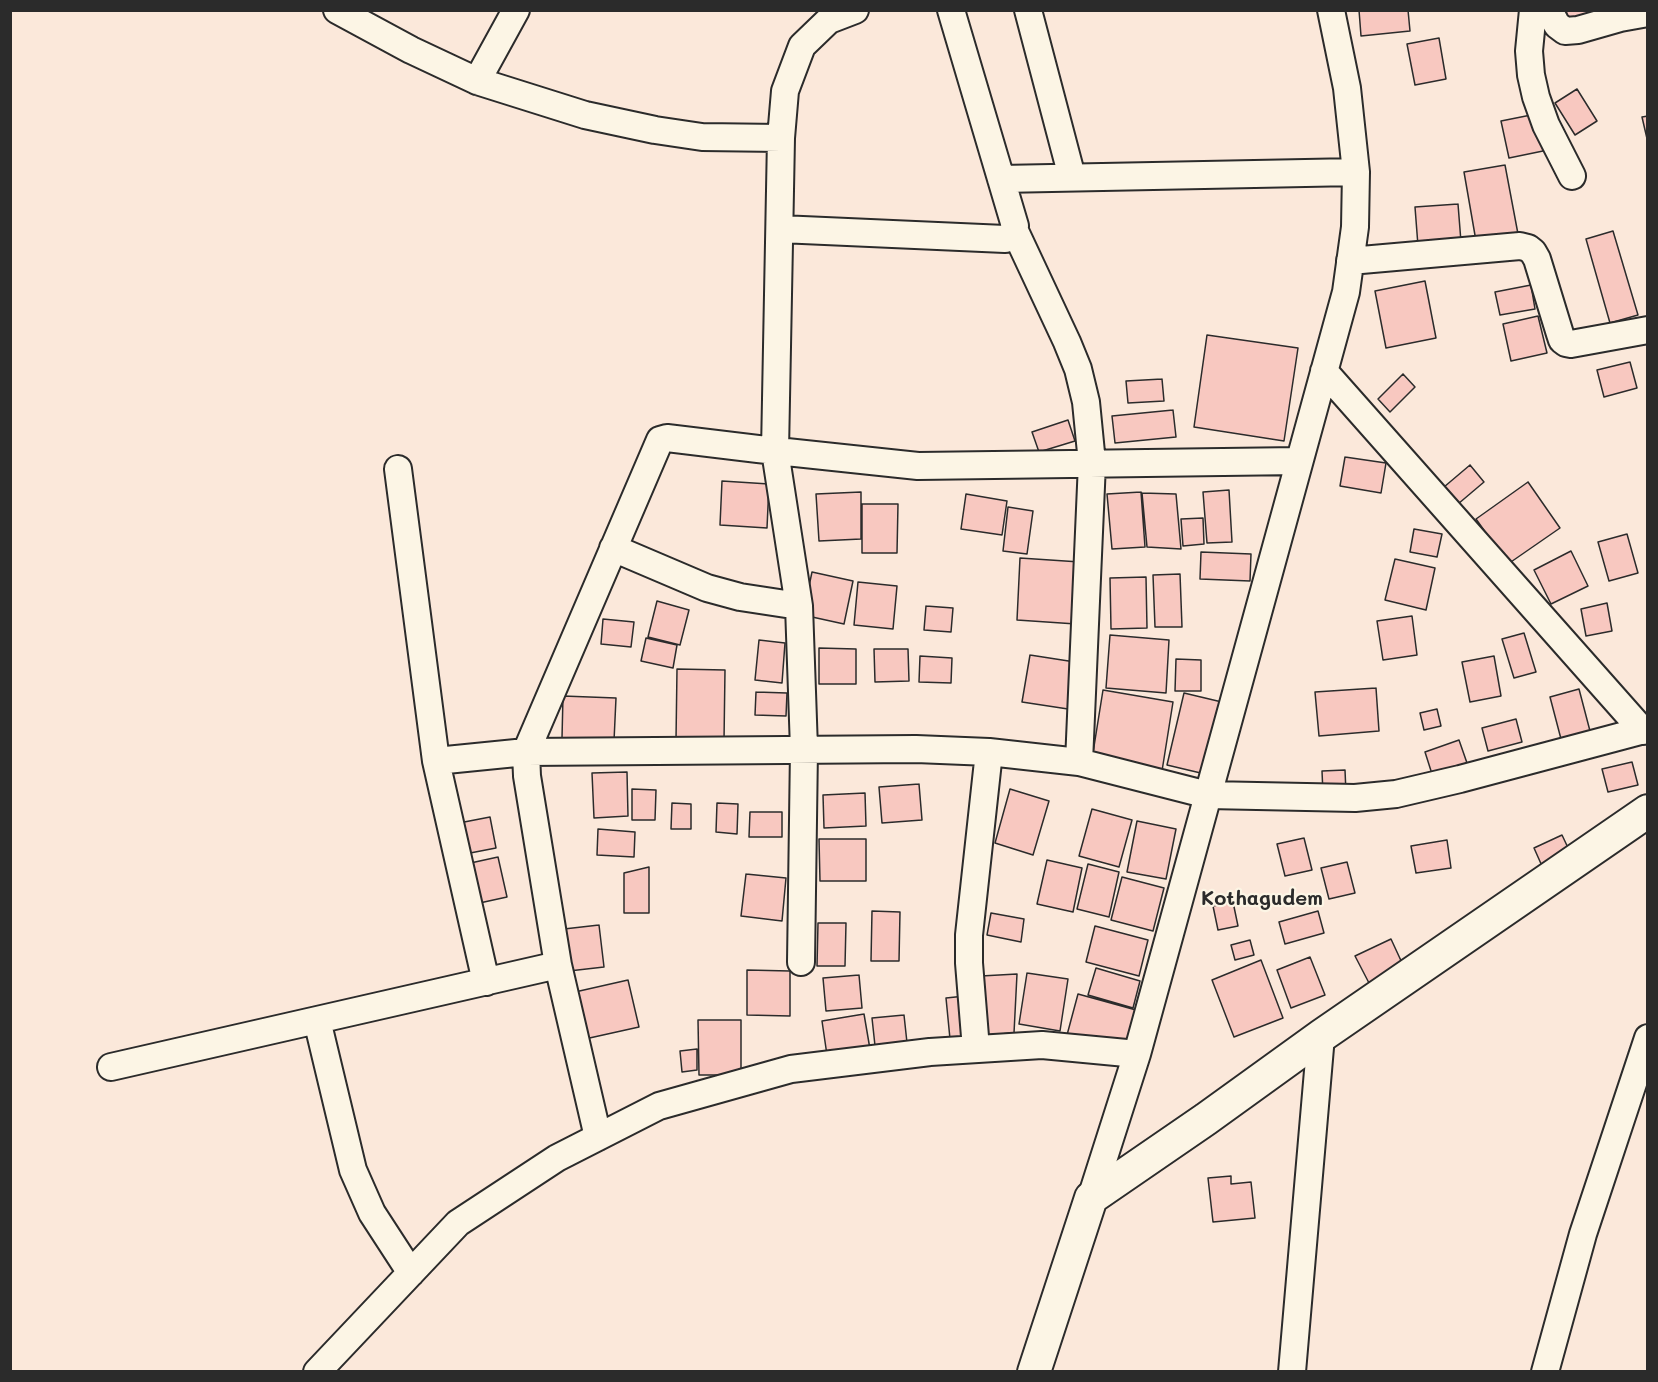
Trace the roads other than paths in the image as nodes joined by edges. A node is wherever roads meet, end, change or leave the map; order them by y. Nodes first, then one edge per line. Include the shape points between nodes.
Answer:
1 (337, 10) edge
2 (516, 10) edge
3 (855, 10) edge
4 (951, 10) edge
5 (1028, 10) edge
6 (1331, 10) edge
7 (1533, 10) edge
8 (1548, 10) edge
9 (1647, 12) edge
10 (477, 81) junction
11 (782, 138) junction
12 (1356, 172) junction
13 (1572, 176) dead end
14 (1072, 177) junction
15 (1001, 179) junction
16 (780, 230) junction
17 (1015, 231) junction
18 (1350, 261) junction
19 (1647, 330) edge
20 (1324, 371) junction
21 (776, 451) junction
22 (1299, 461) junction
23 (1092, 463) junction
24 (398, 469) dead end
25 (613, 548) junction
26 (800, 606) junction
27 (1645, 730) edge
28 (804, 749) junction
29 (526, 752) junction
30 (989, 752) junction
31 (436, 761) junction
32 (1079, 762) junction
33 (1208, 795) junction
34 (1647, 811) edge
35 (801, 962) dead end
36 (558, 965) junction
37 (486, 982) junction
38 (317, 1020) junction
39 (1321, 1036) junction
40 (1647, 1038) edge
41 (976, 1049) junction
42 (1137, 1054) junction
43 (111, 1067) dead end
44 (598, 1137) junction
45 (1091, 1198) junction
46 (411, 1273) junction
47 (317, 1371) edge
48 (1034, 1371) edge
49 (1292, 1371) edge
50 (1545, 1371) edge

1 - 10 street
2 - 10 street
3 - 11 street via 829,20 802,46 785,91
4 - 15 street
5 - 14 street
6 - 12 street via 1347,88
7 - 13 street via 1529,51 1536,97
8 - 9 street via 1557,26 1565,31
10 - 11 street via 585,115 655,130 702,137
11 - 16 street
12 - 14 street
12 - 18 street
14 - 15 street
15 - 17 street
16 - 17 street via 1005,239
16 - 21 street
17 - 23 street via 1078,369 1086,402
18 - 19 street via 1520,246 1533,252 1537,260 1566,343
18 - 20 street via 1346,292
20 - 22 street
20 - 27 street
21 - 23 street via 918,466
21 - 25 street via 662,438
21 - 26 street
22 - 23 street
22 - 33 street
23 - 32 street
24 - 31 street
25 - 26 street via 707,588
25 - 29 street
26 - 28 street
27 - 33 street via 1396,794 1355,798
28 - 29 street
28 - 30 street
28 - 35 street
29 - 31 street
29 - 36 street
30 - 32 street
30 - 41 street via 969,935
31 - 37 street
32 - 33 street
33 - 42 street
34 - 39 street
36 - 37 street
36 - 44 street
37 - 38 street
38 - 43 street
38 - 46 street via 353,1170 372,1213
39 - 45 street
39 - 49 street
40 - 50 street via 1583,1234
41 - 42 street via 1042,1045
41 - 44 street via 791,1069 659,1106
42 - 45 street
44 - 46 street via 557,1158 458,1223
45 - 48 street
46 - 47 street

